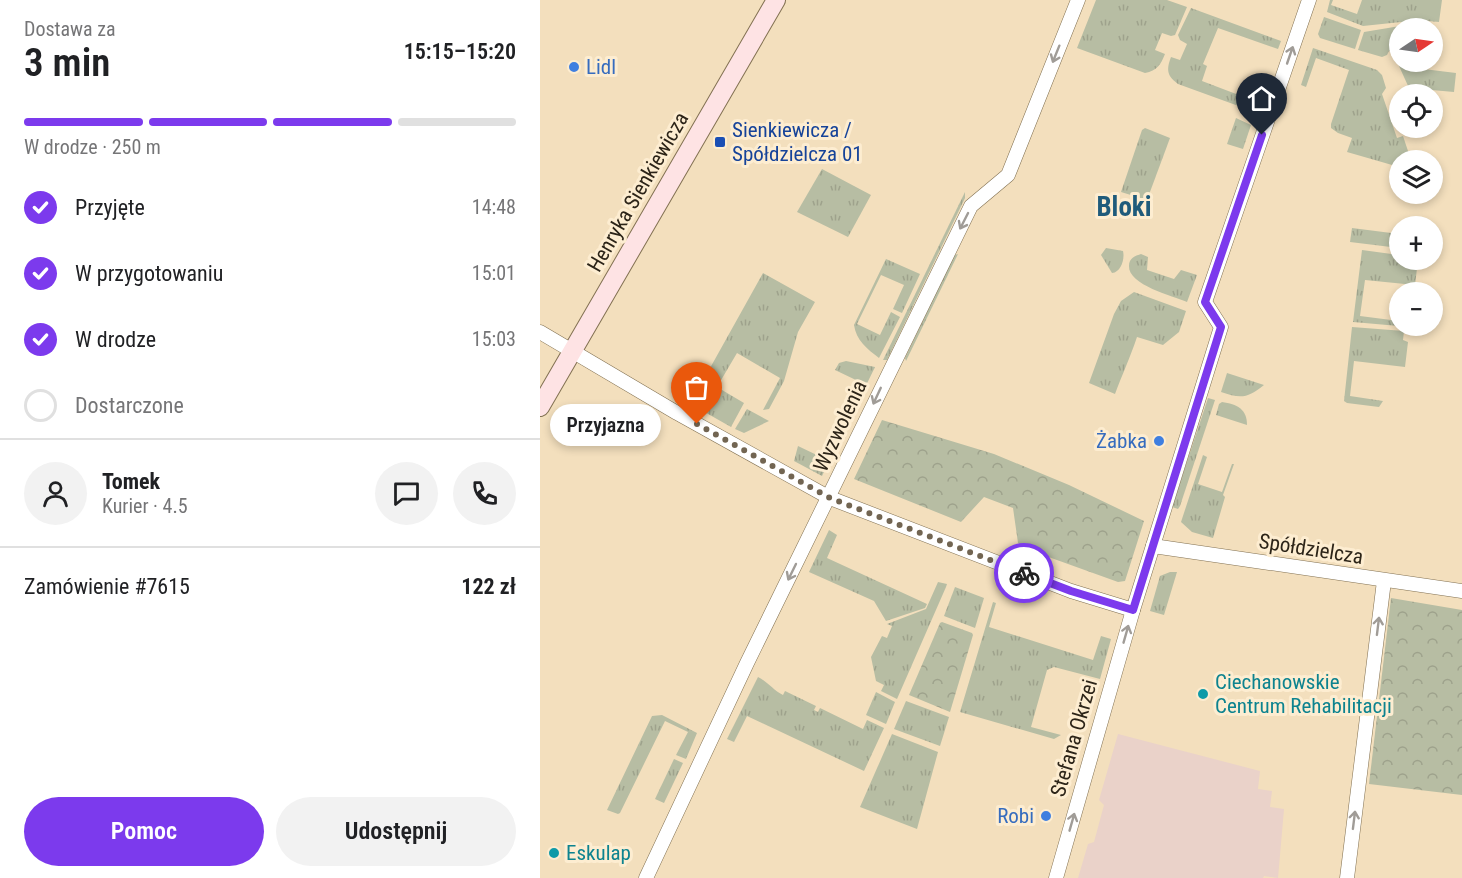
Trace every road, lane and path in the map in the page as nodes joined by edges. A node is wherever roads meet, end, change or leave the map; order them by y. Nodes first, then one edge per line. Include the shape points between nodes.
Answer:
1 (776, 0) edge
2 (1078, 0) edge
3 (1309, 0) edge
4 (540, 332) edge
5 (572, 351) junction
6 (540, 407) edge
7 (830, 498) junction
8 (1153, 546) junction
9 (1384, 581) junction
10 (1462, 591) edge
11 (1133, 610) junction
12 (646, 878) edge
13 (1056, 878) edge
14 (1347, 878) edge

1 - 5 street, Henryka Sienkiewicza
2 -> 7 street, Wyzwolenia via 1008,175 971,206
8 -> 3 street via 1221,327 1205,302
4 - 5 street
5 - 6 street, Henryka Sienkiewicza
5 - 7 street
7 - 11 street via 1071,591
7 -> 12 street, Wyzwolenia
8 - 9 street, Spółdzielcza
8 - 11 street, Stefana Okrzei
9 - 10 street, Spółdzielcza
14 -> 9 street
13 -> 11 street, Stefana Okrzei

